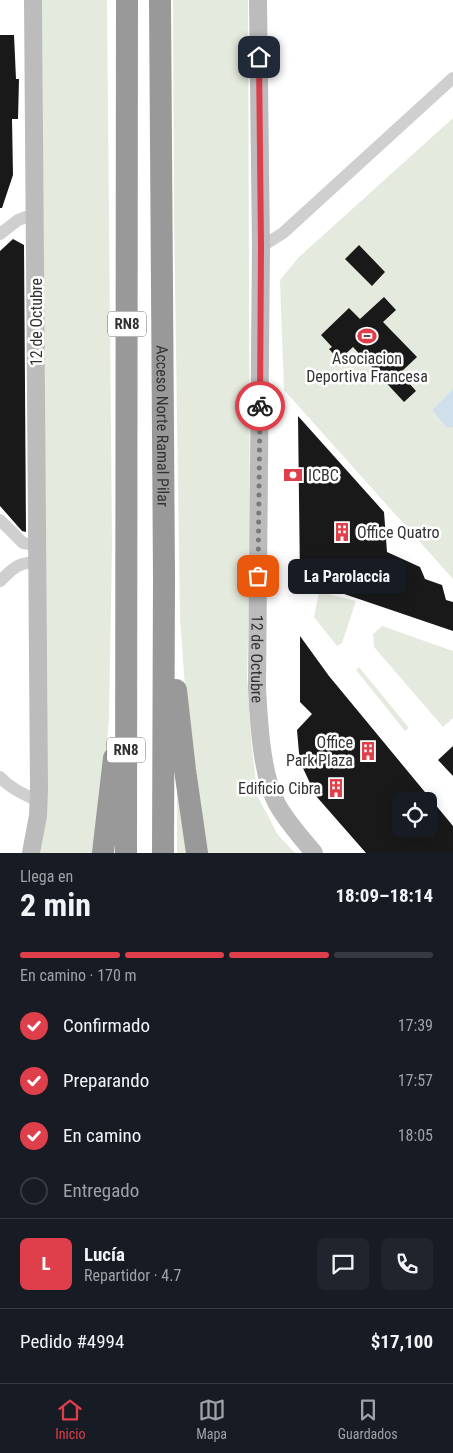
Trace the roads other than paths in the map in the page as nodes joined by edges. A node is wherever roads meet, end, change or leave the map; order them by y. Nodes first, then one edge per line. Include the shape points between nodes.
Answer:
1 (33, 0) edge
2 (127, 0) edge
3 (160, 0) edge
4 (258, 0) edge
5 (453, 78) edge
6 (35, 214) junction
7 (0, 234) edge
8 (261, 247) junction
9 (0, 520) edge
10 (36, 554) junction
11 (164, 577) junction
12 (0, 581) edge
13 (127, 648) junction
14 (0, 777) edge
15 (38, 801) junction
16 (31, 853) edge
17 (103, 853) edge
18 (126, 853) edge
19 (163, 853) edge
20 (197, 853) edge
21 (314, 853) edge

1 - 6 street, 12 de Octubre
2 - 13 highway, RN8
3 - 11 highway, Acceso Norte Ramal Pilar / RN8
4 - 8 street, 12 de Octubre
5 - 8 street via 282,233
6 - 7 street via 18,220
6 - 10 street, 12 de Octubre
8 - 21 street, 12 de Octubre via 259,724 268,781 277,804
9 - 10 street
10 - 12 street
10 - 15 street, 12 de Octubre
11 - 19 highway, Acceso Norte Ramal Pilar / RN8
11 - 20 highway via 184,770
13 - 17 highway
13 - 18 highway, RN8
14 - 15 street via 17,791
15 - 16 street, 12 de Octubre

